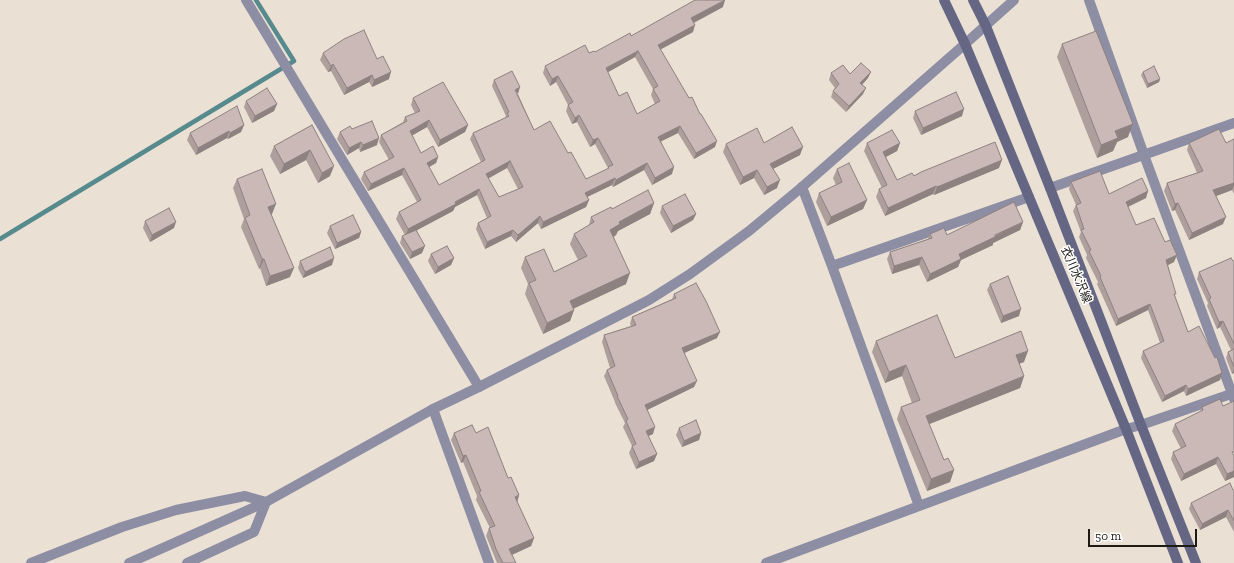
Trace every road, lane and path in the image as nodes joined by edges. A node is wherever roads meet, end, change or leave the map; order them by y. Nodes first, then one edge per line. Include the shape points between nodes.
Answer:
1 (246, 0) edge
2 (944, 0) edge
3 (973, 0) edge
4 (1014, 0) edge
5 (1089, 0) edge
6 (986, 26) junction
7 (965, 44) junction
8 (1234, 123) edge
9 (1144, 155) junction
10 (802, 187) junction
11 (1050, 188) junction
12 (1029, 197) junction
13 (832, 266) junction
14 (479, 387) junction
15 (1233, 395) edge
16 (433, 409) junction
17 (1141, 425) junction
18 (1126, 429) junction
19 (266, 502) junction
20 (918, 506) junction
21 (189, 562) edge
22 (31, 563) edge
23 (129, 563) edge
24 (488, 563) edge
25 (766, 563) edge
26 (1178, 563) edge
27 (1196, 563) edge

1 - 14 street
2 - 7 main road, 衣川水沢線
3 - 6 main road, 衣川水沢線
4 - 6 street
5 - 9 street
6 - 7 street
6 - 11 main road, 衣川水沢線
7 - 10 street
7 - 12 main road, 衣川水沢線
8 - 9 street
9 - 11 street
9 - 15 street
10 - 13 street
10 - 14 street via 749,231 649,300
11 - 17 main road, 衣川水沢線
12 - 13 street
12 - 18 main road, 衣川水沢線
13 - 20 street
14 - 16 street
15 - 17 street
16 - 19 street
16 - 24 street
17 - 18 street
17 - 27 main road, 衣川水沢線
18 - 20 street
18 - 26 main road, 衣川水沢線
19 - 21 street via 254,532
19 - 22 street via 246,496 176,510 122,527
19 - 23 street
20 - 25 street

